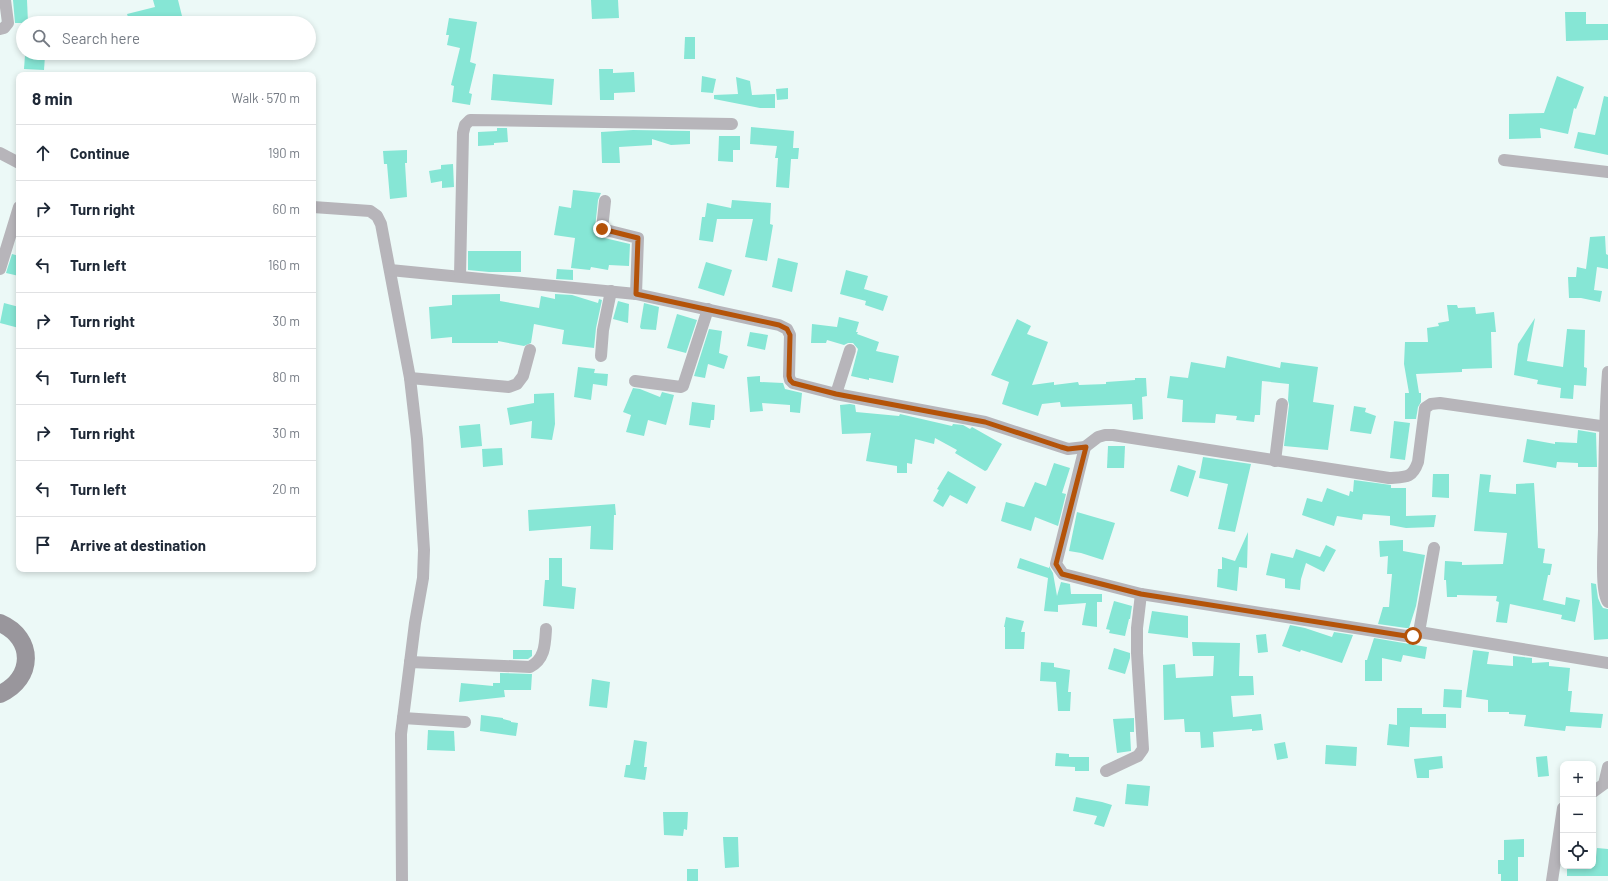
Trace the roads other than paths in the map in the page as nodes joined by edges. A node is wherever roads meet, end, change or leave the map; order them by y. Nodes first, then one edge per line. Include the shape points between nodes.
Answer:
1 (5, 0) edge
2 (0, 29) edge
3 (732, 124) dead end
4 (0, 153) edge
5 (1504, 160) dead end
6 (16, 161) edge
7 (1608, 172) edge
8 (605, 201) dead end
9 (316, 207) edge
10 (16, 217) edge
11 (0, 269) edge
12 (390, 270) junction
13 (460, 276) junction
14 (611, 291) junction
15 (636, 294) junction
16 (708, 309) junction
17 (530, 350) dead end
18 (850, 350) dead end
19 (600, 356) dead end
20 (1608, 372) edge
21 (410, 378) junction
22 (636, 381) dead end
23 (836, 394) junction
24 (1282, 404) dead end
25 (1606, 427) edge
26 (1086, 447) junction
27 (1275, 461) junction
28 (1606, 528) edge
29 (1434, 548) dead end
30 (1141, 594) junction
31 (1608, 602) edge
32 (0, 623) edge
33 (546, 630) dead end
34 (1419, 632) junction
35 (410, 662) junction
36 (1608, 663) edge
37 (0, 694) edge
38 (402, 718) junction
39 (465, 722) dead end
40 (1608, 767) edge
41 (1106, 771) dead end
42 (1596, 790) edge
43 (1560, 828) edge
44 (402, 881) edge
45 (1552, 881) edge

1 - 2 street via 8,23
3 - 13 street via 470,120 462,133
4 - 6 street
5 - 7 street
8 - 15 street via 602,229 638,238
9 - 12 street via 370,211 377,216 381,224
10 - 11 street
12 - 13 street
12 - 21 street
13 - 14 street
14 - 15 street
14 - 19 street
15 - 16 street
16 - 22 street via 683,386
16 - 23 street via 787,329 790,335 790,380
17 - 21 street via 522,376 517,384 509,387
18 - 23 street
20 - 25 street
21 - 35 street via 417,439 424,550 423,578
23 - 26 street via 985,422 1068,449
24 - 27 street
25 - 27 street via 1440,403 1425,408 1418,462 1411,475 1389,478
25 - 28 street
26 - 27 street via 1098,437 1113,435
26 - 30 street via 1056,564 1062,574
28 - 31 street via 1604,584
29 - 34 street
30 - 34 street via 1406,636 1413,636
30 - 41 street via 1137,646 1143,749 1138,756
32 - 37 street via 8,626 22,642 26,664 17,683
33 - 35 street via 545,649 536,664 530,667
34 - 36 street
35 - 38 street
38 - 39 street
38 - 44 street
40 - 42 street via 1604,784
43 - 45 street

